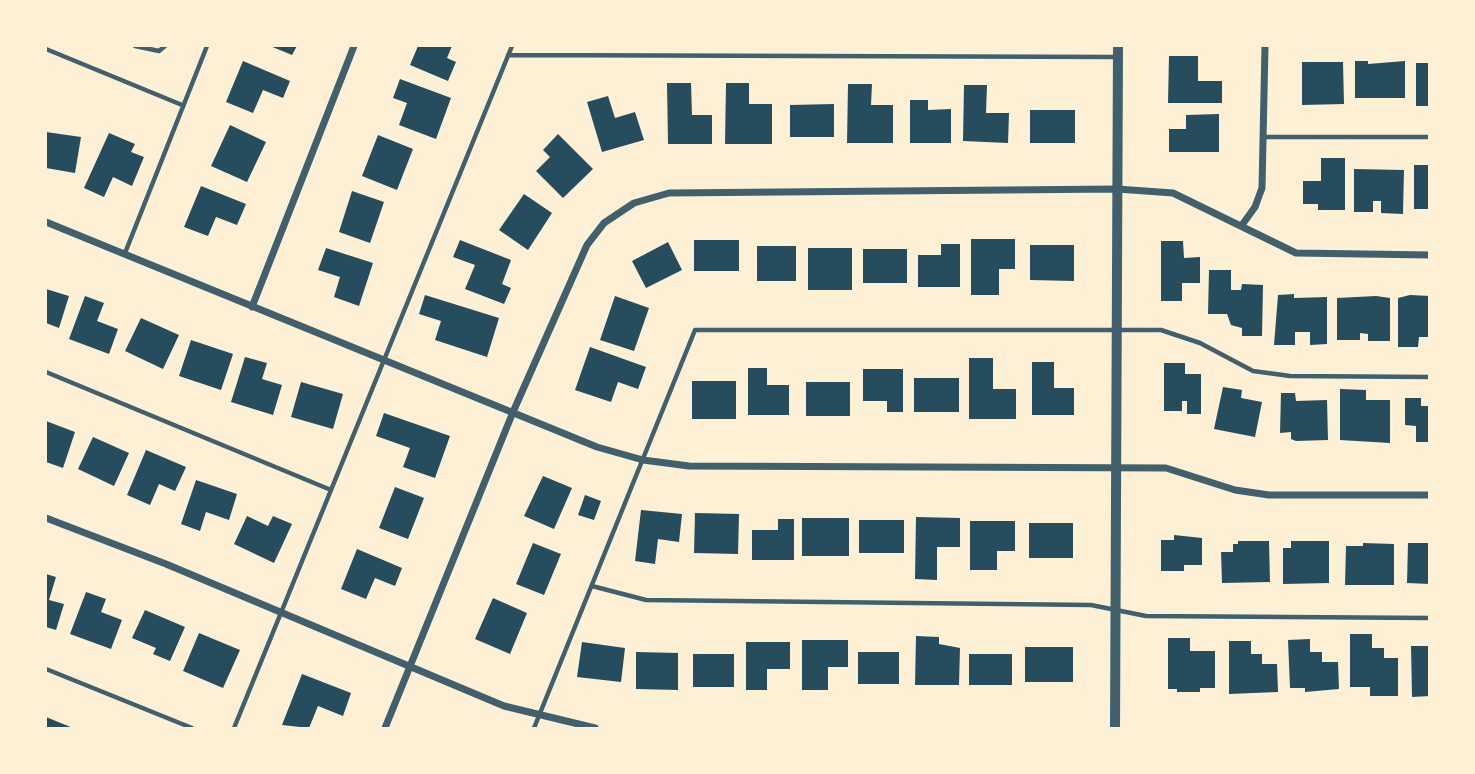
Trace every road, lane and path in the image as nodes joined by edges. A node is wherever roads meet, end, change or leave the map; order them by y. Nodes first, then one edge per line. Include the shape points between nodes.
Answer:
1 (135, 46) edge
2 (165, 46) edge
3 (207, 46) edge
4 (354, 46) edge
5 (512, 46) edge
6 (1265, 46) edge
7 (46, 49) edge
8 (1118, 51) edge
9 (508, 55) junction
10 (182, 105) junction
11 (1264, 136) junction
12 (1430, 137) edge
13 (1117, 189) junction
14 (46, 222) edge
15 (1242, 225) junction
16 (125, 254) junction
17 (1430, 255) edge
18 (252, 307) junction
19 (1117, 329) junction
20 (384, 360) junction
21 (46, 372) edge
22 (1430, 377) edge
23 (513, 412) junction
24 (643, 460) junction
25 (1116, 467) junction
26 (331, 490) junction
27 (1430, 495) edge
28 (46, 518) edge
29 (592, 586) junction
30 (1116, 611) junction
31 (281, 613) junction
32 (1430, 618) edge
33 (409, 668) junction
34 (46, 669) edge
35 (539, 717) junction
36 (191, 729) edge
37 (234, 729) edge
38 (385, 729) edge
39 (534, 729) edge
40 (595, 729) edge
41 (1115, 729) edge

1 - 2 lane via 159,51
3 - 10 lane
4 - 18 street
5 - 9 lane
6 - 11 street
7 - 10 lane
8 - 9 lane
8 - 13 street
9 - 20 lane
10 - 16 lane
11 - 12 lane
11 - 15 street via 1262,187
13 - 15 street via 1173,193
13 - 19 street
13 - 23 street via 669,192 634,203 604,223 587,245
14 - 16 street
15 - 17 street via 1296,253
16 - 18 street
18 - 20 street
19 - 22 lane via 1160,330 1187,338 1253,371 1290,376
19 - 24 lane via 695,330
19 - 25 street
20 - 23 street
20 - 26 lane
21 - 26 lane
23 - 24 street via 597,447
23 - 33 street
24 - 25 street via 689,466
24 - 29 lane
25 - 27 street via 1166,468 1235,490 1269,495
25 - 30 street
26 - 31 lane
28 - 31 street
29 - 30 lane via 646,600 1091,605
29 - 35 lane
30 - 32 lane via 1146,616
30 - 41 street
31 - 33 street
31 - 37 lane
33 - 35 street
33 - 38 street
34 - 36 lane
35 - 39 lane
35 - 40 street

